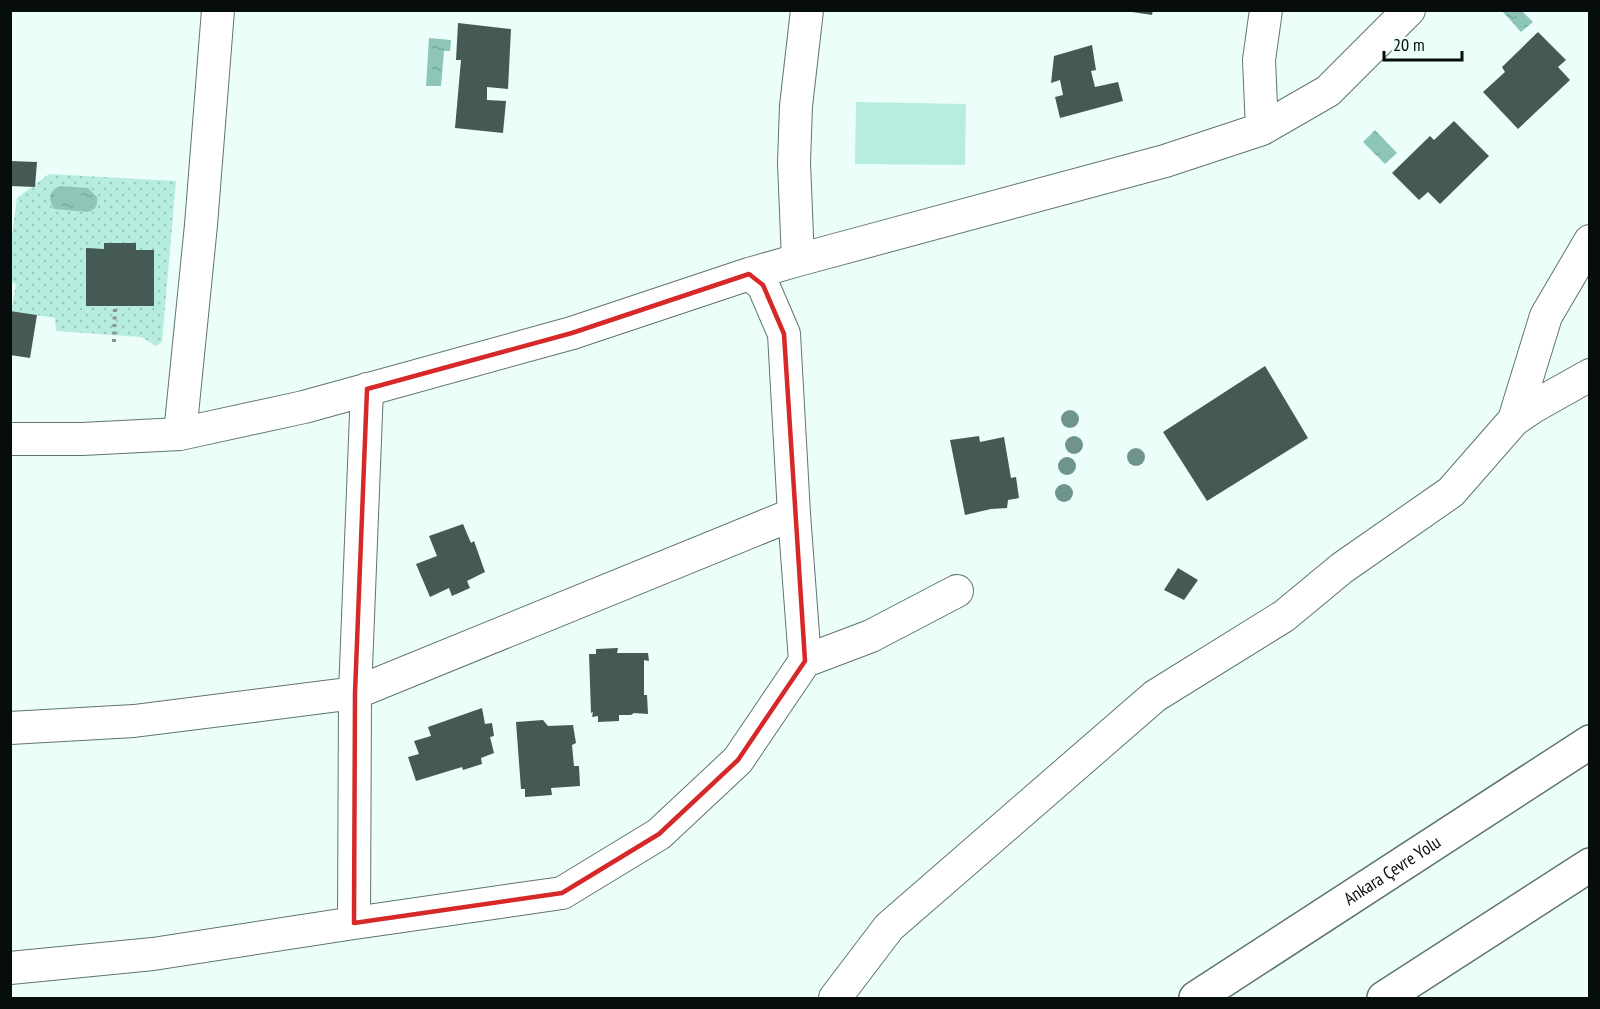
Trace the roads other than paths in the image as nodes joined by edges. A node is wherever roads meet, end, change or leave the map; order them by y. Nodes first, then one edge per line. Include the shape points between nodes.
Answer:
1 (218, 10) edge
2 (807, 10) edge
3 (1266, 10) edge
4 (1409, 10) edge
5 (1262, 129) junction
6 (1590, 241) edge
7 (798, 260) junction
8 (749, 274) junction
9 (1590, 375) edge
10 (367, 389) junction
11 (1515, 420) junction
12 (180, 434) junction
13 (10, 439) edge
14 (794, 514) junction
15 (957, 591) dead end
16 (806, 661) junction
17 (355, 693) junction
18 (10, 728) edge
19 (1590, 742) edge
20 (1590, 865) edge
21 (354, 923) junction
22 (10, 968) edge
23 (835, 999) edge
24 (1196, 999) edge
25 (1384, 999) edge

1 - 12 street
2 - 7 street via 796,106
3 - 5 street via 1259,60
4 - 5 street via 1328,91
5 - 7 street via 1165,161
6 - 11 street via 1546,316
7 - 8 street
8 - 10 street via 572,333
8 - 14 street via 763,285 784,334
9 - 11 street
10 - 12 street
10 - 17 street
11 - 23 street via 1451,492 1342,568 1284,616 1155,696 889,927
12 - 13 street
14 - 16 street
14 - 17 street
15 - 16 street via 871,636
16 - 21 street via 738,760 659,834 562,893
17 - 18 street via 134,721
17 - 21 street
19 - 24 highway, Ankara Çevre Yolu
20 - 25 highway
21 - 22 street via 153,954

